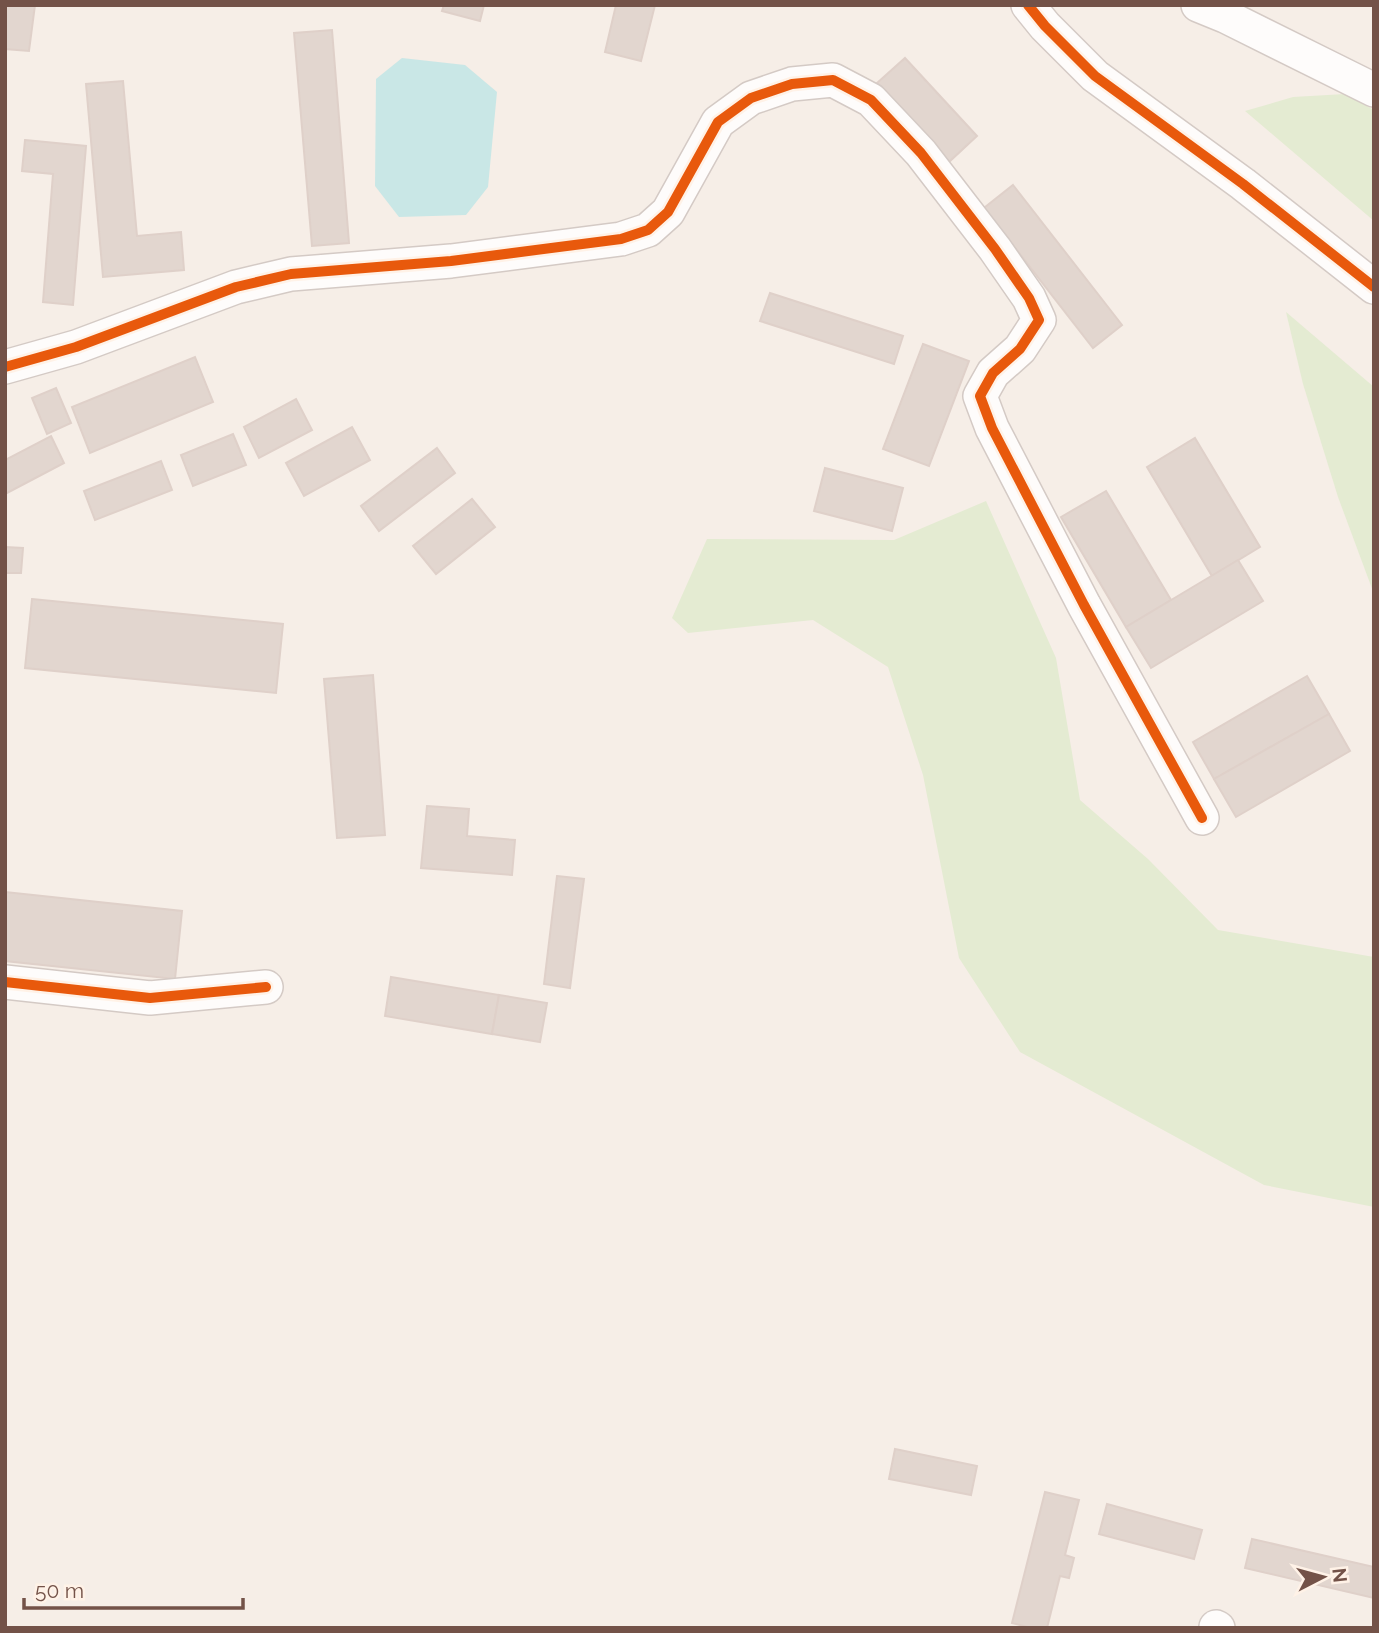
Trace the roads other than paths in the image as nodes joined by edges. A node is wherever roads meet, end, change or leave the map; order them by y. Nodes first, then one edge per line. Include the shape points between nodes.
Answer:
1 (1028, 5) edge
2 (1198, 5) edge
3 (1374, 90) edge
4 (1374, 287) edge
5 (5, 367) edge
6 (1202, 818) dead end
7 (5, 982) edge
8 (266, 986) dead end

1 - 4 street via 1095,76 1244,184
2 - 3 street
5 - 6 street via 76,348 236,287 291,274 451,261 621,239 648,230 668,212 718,122 751,98 792,84 833,80 871,100 921,153 1029,298 1039,320 979,396 1084,605
7 - 8 street via 150,998

